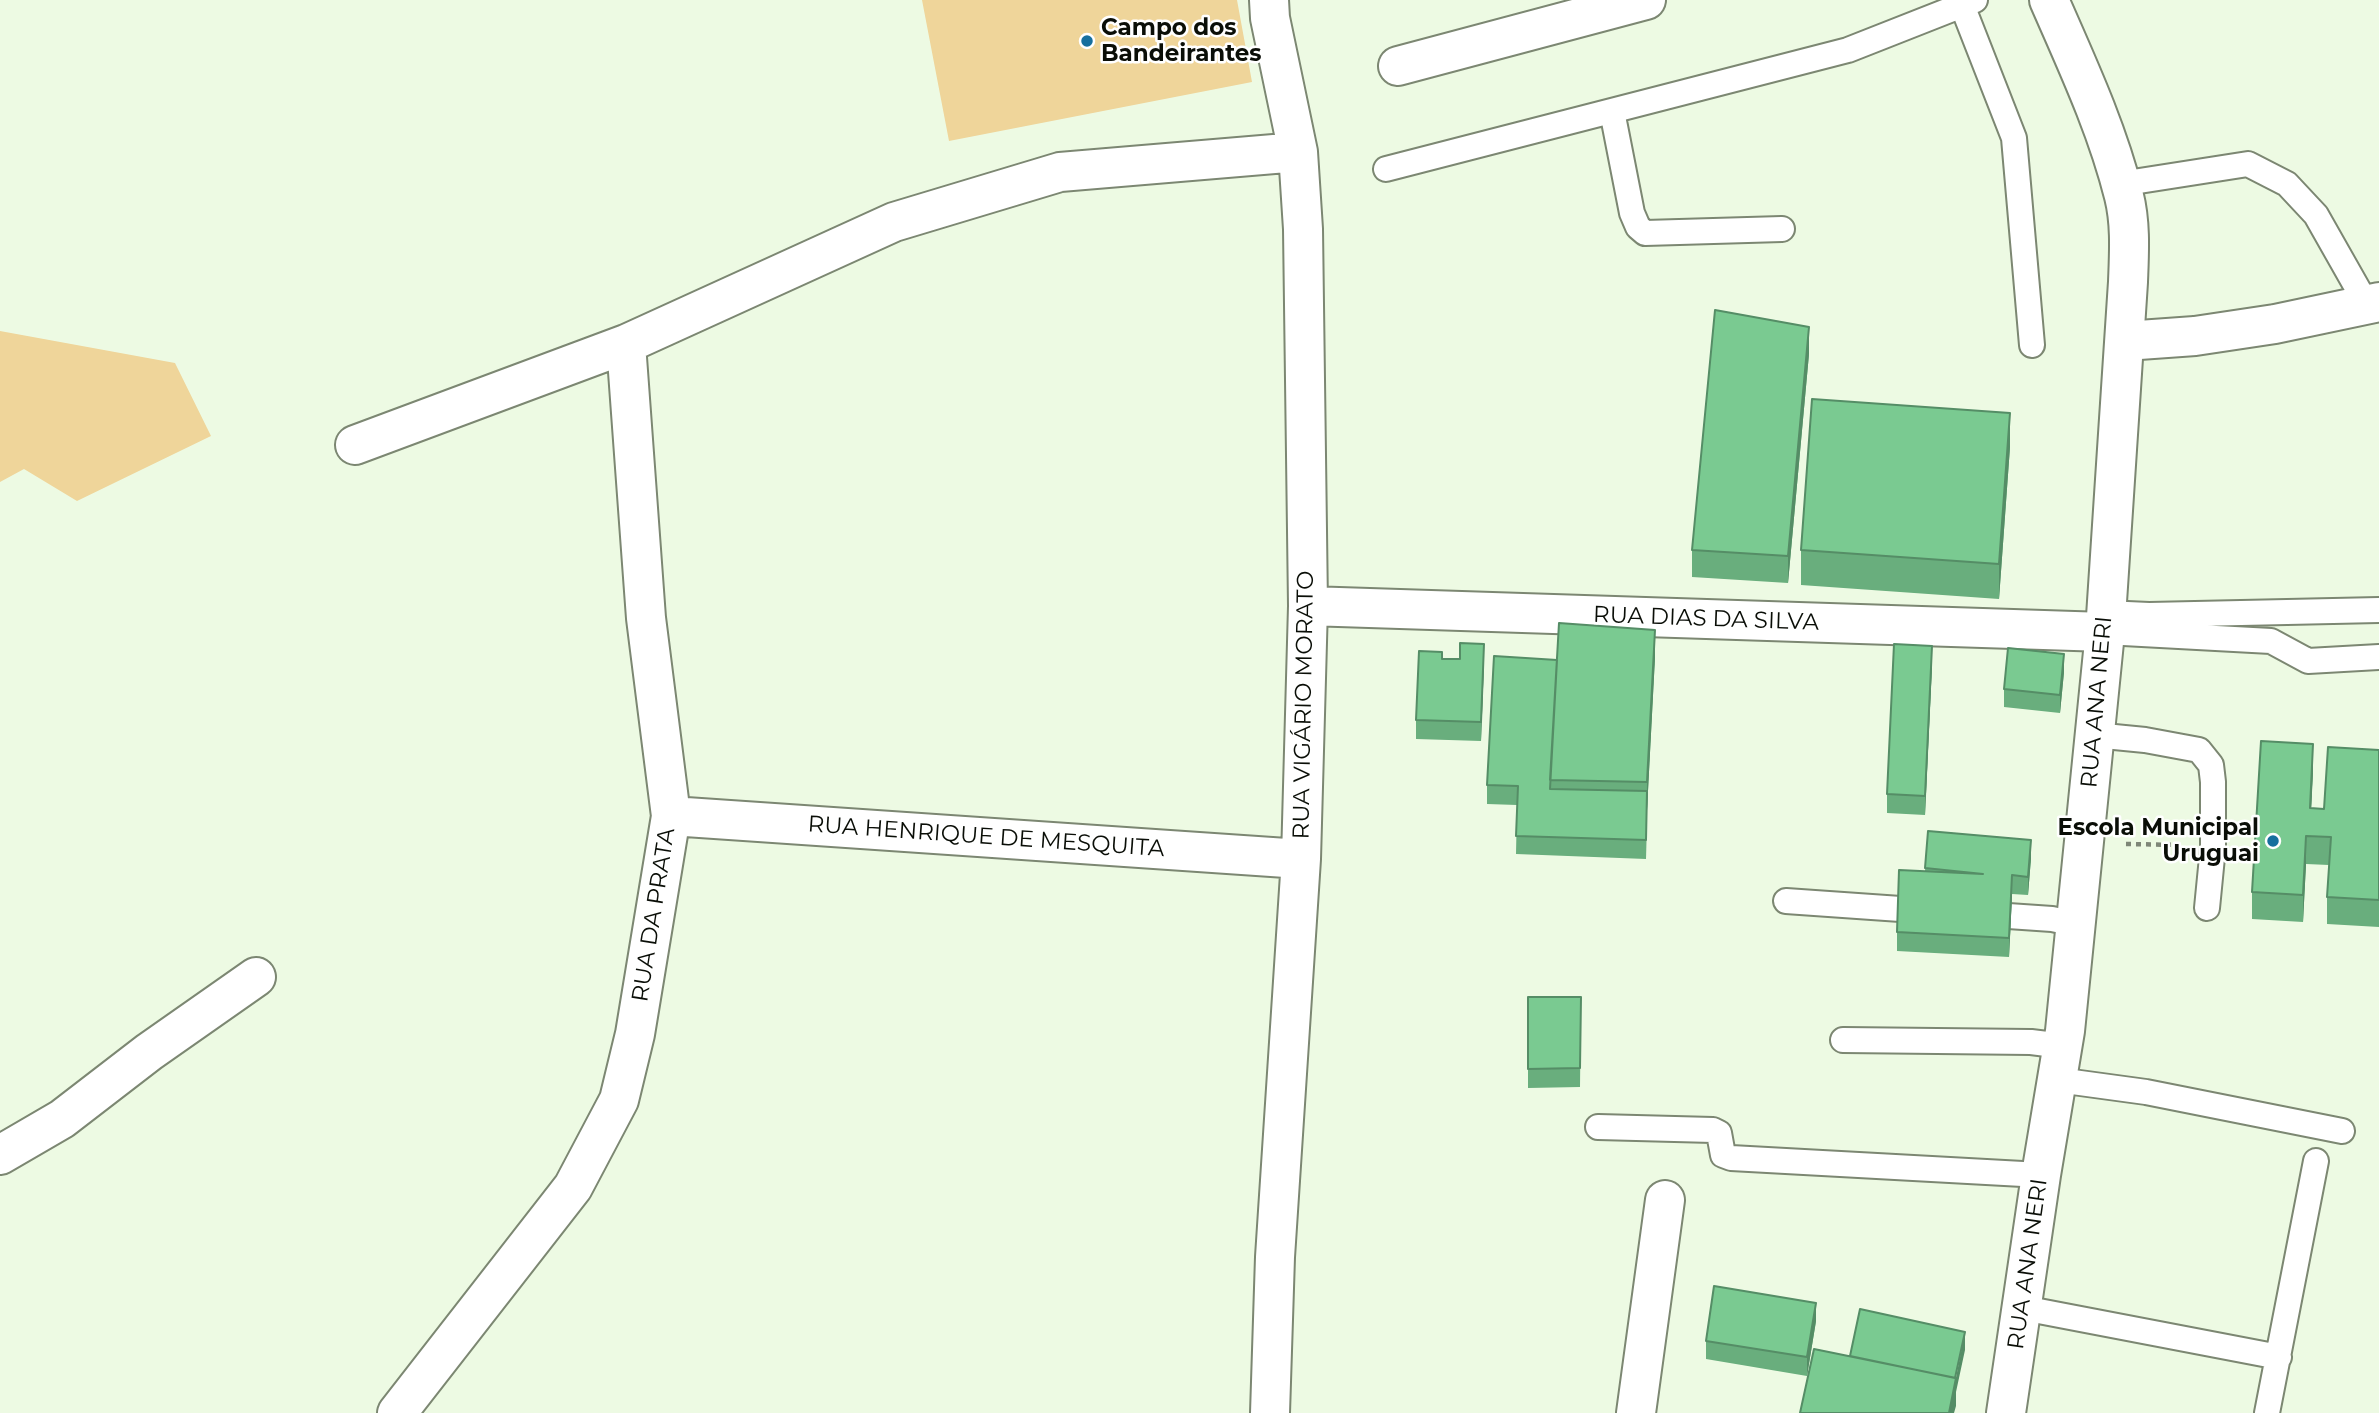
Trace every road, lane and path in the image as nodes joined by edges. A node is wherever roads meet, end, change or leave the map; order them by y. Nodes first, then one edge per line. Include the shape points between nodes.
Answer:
1 (1269, 0) edge
2 (1646, 0) edge
3 (2049, 0) edge
4 (1966, 2) edge
5 (1398, 66) dead end
6 (1612, 111) junction
7 (1298, 152) junction
8 (1386, 169) dead end
9 (2120, 184) junction
10 (1782, 229) dead end
11 (2373, 304) edge
12 (2125, 341) junction
13 (626, 344) junction
14 (2032, 345) dead end
15 (355, 445) dead end
16 (1308, 606) junction
17 (2379, 610) edge
18 (2105, 622) junction
19 (2379, 657) edge
20 (2094, 735) junction
21 (671, 816) junction
22 (2083, 845) junction
23 (2213, 847) junction
24 (1301, 859) junction
25 (1786, 901) dead end
26 (2207, 908) dead end
27 (2076, 924) junction
28 (256, 977) dead end
29 (1843, 1040) dead end
30 (2061, 1063) junction
31 (1598, 1128) dead end
32 (2343, 1131) dead end
33 (0, 1155) edge
34 (2316, 1161) dead end
35 (2041, 1175) junction
36 (1665, 1200) dead end
37 (2023, 1308) junction
38 (2279, 1357) junction
39 (397, 1413) edge
40 (1270, 1413) edge
41 (1636, 1413) edge
42 (2007, 1413) edge
43 (2267, 1413) edge

1 - 7 street, RUA VIGÁRIO MORATO
2 - 5 street
3 - 9 street, RUA ANA NERI via 2098,113
4 - 6 lane via 1848,50
4 - 14 lane via 2014,138
6 - 8 lane
6 - 10 lane via 1632,213 1645,233
7 - 13 street via 1060,172 894,222
7 - 16 street, RUA VIGÁRIO MORATO
9 - 11 lane via 2248,164 2287,184 2316,215
9 - 12 street, RUA ANA NERI via 2129,245
11 - 12 street via 2195,336
12 - 18 street, RUA ANA NERI
13 - 15 street
13 - 21 street, RUA DA PRATA via 646,618
16 - 18 street, RUA DIAS DA SILVA
16 - 24 street, RUA VIGÁRIO MORATO
17 - 18 lane via 2149,615
18 - 19 lane via 2271,641 2308,661
18 - 20 street, RUA ANA NERI
20 - 22 street, RUA ANA NERI
20 - 23 lane via 2199,750 2211,765
21 - 24 street, RUA HENRIQUE DE MESQUITA
21 - 39 street, RUA DA PRATA via 635,1034 619,1100 573,1187
22 - 23 path
22 - 27 street, RUA ANA NERI
23 - 26 lane
24 - 40 street, RUA VIGÁRIO MORATO via 1275,1257
25 - 27 lane
27 - 30 street, RUA ANA NERI
28 - 33 street via 62,1119
29 - 30 lane via 2031,1042
30 - 32 lane via 2146,1092
30 - 35 street, RUA ANA NERI
31 - 35 lane via 1713,1130 1719,1133 1723,1155 1731,1158
34 - 38 lane
35 - 37 street, RUA ANA NERI
36 - 41 street
37 - 38 lane
37 - 42 street, RUA ANA NERI
38 - 43 lane

